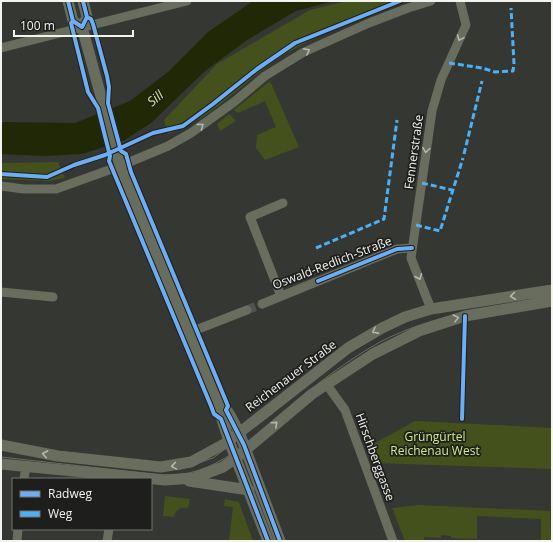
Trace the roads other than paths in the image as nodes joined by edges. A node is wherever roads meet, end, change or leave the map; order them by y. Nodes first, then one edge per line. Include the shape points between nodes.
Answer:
1 (68, 1) edge
2 (83, 1) edge
3 (187, 1) edge
4 (431, 1) edge
5 (460, 1) edge
6 (82, 27) junction
7 (1, 48) edge
8 (120, 166) junction
9 (1, 186) edge
10 (283, 203) dead end
11 (412, 248) junction
12 (552, 290) edge
13 (1, 292) edge
14 (281, 296) junction
15 (53, 298) dead end
16 (552, 301) edge
17 (262, 304) tunnel mouth
18 (431, 309) junction
19 (247, 310) tunnel mouth
20 (188, 333) junction
21 (327, 385) junction
22 (213, 392) junction
23 (239, 432) junction
24 (228, 441) junction
25 (1, 445) edge
26 (246, 450) junction
27 (236, 458) junction
28 (1, 464) edge
29 (26, 466) junction
30 (115, 477) edge
31 (24, 478) edge
32 (132, 478) edge
33 (152, 479) edge
34 (183, 480) junction
35 (248, 490) junction
36 (264, 516) junction
37 (18, 530) edge
38 (109, 530) edge
39 (16, 541) edge
40 (107, 541) edge
41 (268, 541) edge
42 (280, 541) edge
43 (393, 541) edge

1 - 6 street via 73,21
2 - 6 street via 87,17
3 - 6 street
8 -> 4 street via 168,146 197,128 265,76 304,52 369,23
5 -> 11 street, Fennerstraße via 466,25 441,80 432,111
6 - 7 street
6 - 8 street
8 - 9 street via 56,189
8 - 20 street
10 - 14 street via 250,217
11 - 14 street, Oswald-Redlich-Straße via 397,249
11 -> 18 street, Fennerstraße via 411,258
12 -> 18 street, Reichenauer Straße
13 - 15 street
14 - 17 street, Oswald-Redlich-Straße
21 -> 16 street via 382,349 431,326 465,316
18 -> 23 street, Reichenauer Straße via 400,319 362,338
19 - 20 street
20 - 22 street
26 -> 21 street via 302,402
21 - 43 street, Hirschberggasse via 345,410
22 - 23 street
22 - 24 street
23 - 24 street, Reichenauer Straße
23 - 26 street
24 -> 25 street, Reichenauer Straße via 191,462 161,467 58,456
24 - 27 street
26 - 27 street
26 - 36 street
27 - 34 street via 213,471
27 - 35 street
28 - 29 street
29 - 30 street
29 - 31 street
30 - 32 street
33 - 34 street
34 - 35 street
35 - 36 street
36 - 41 street
36 - 42 street
37 - 39 street
38 - 40 street

